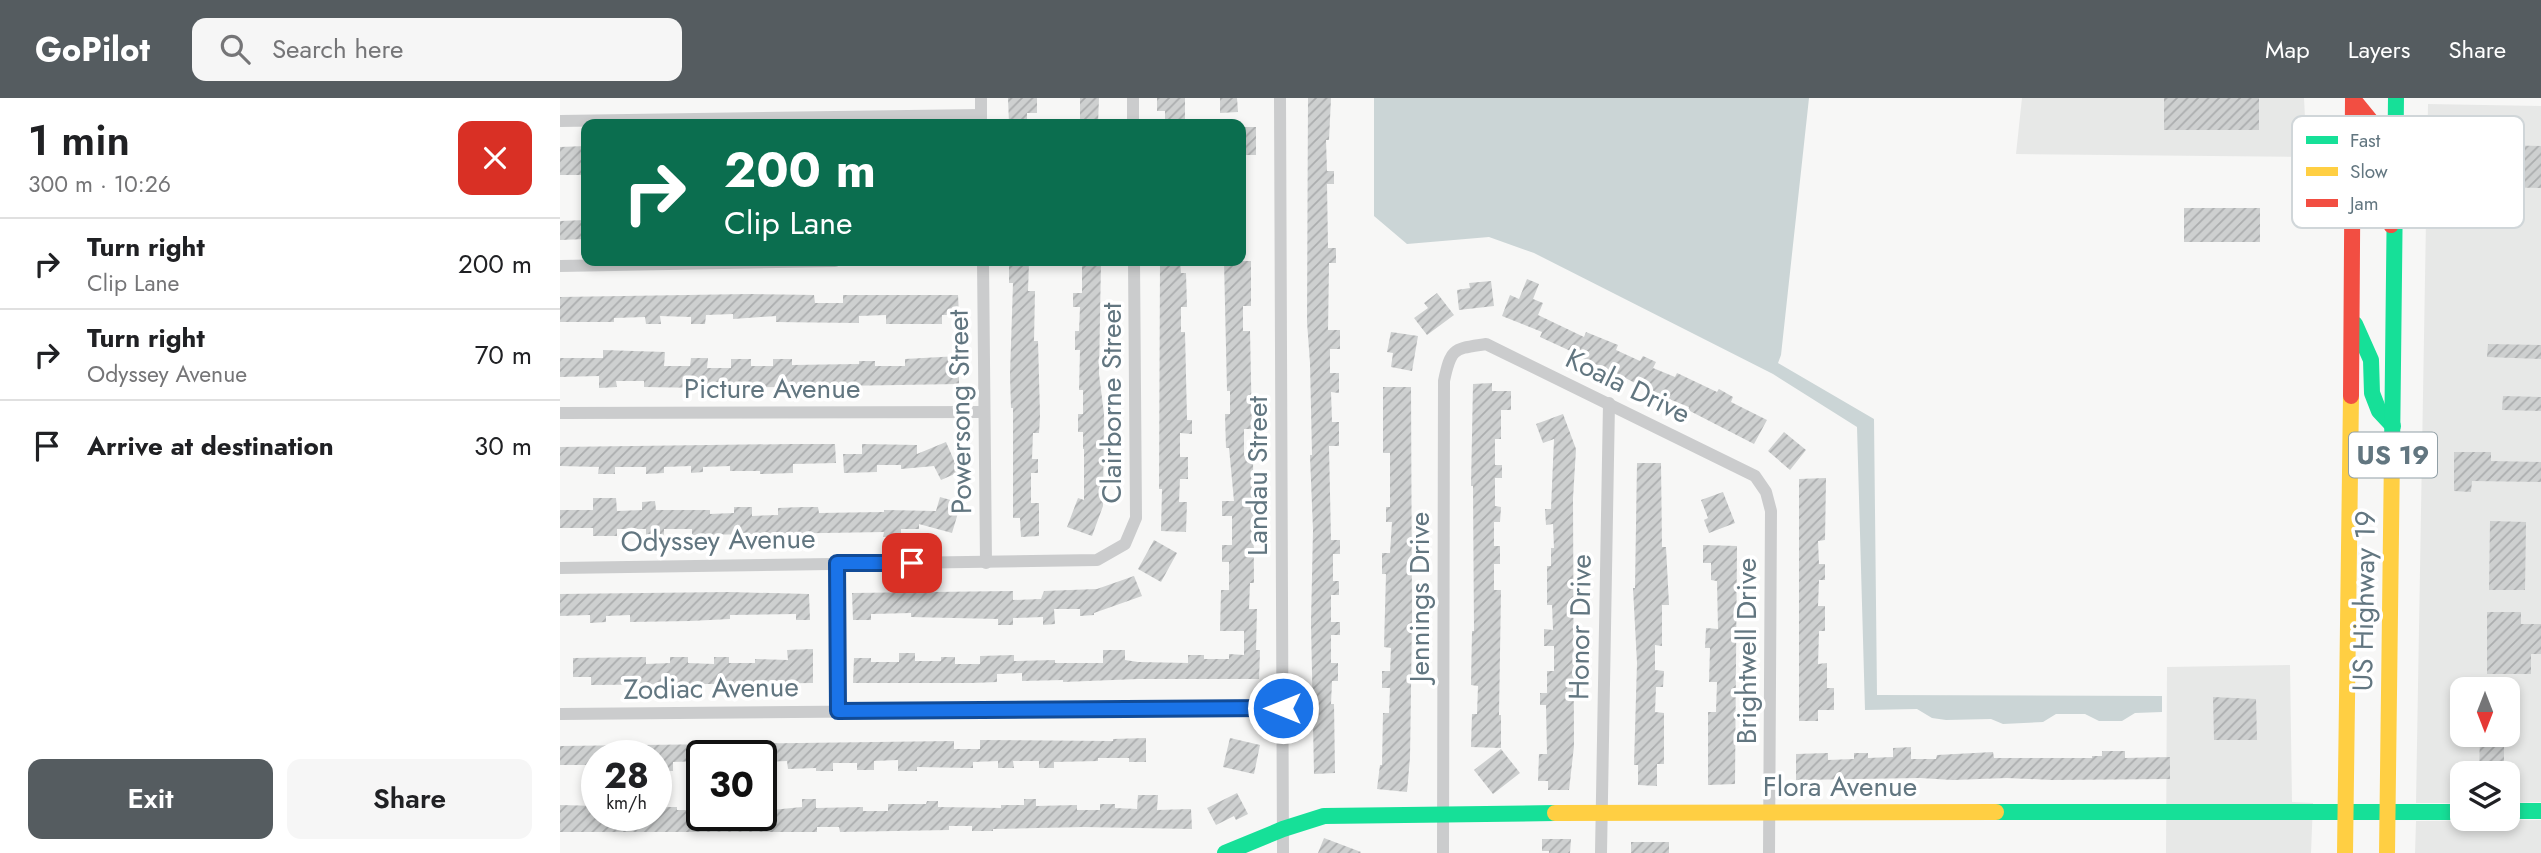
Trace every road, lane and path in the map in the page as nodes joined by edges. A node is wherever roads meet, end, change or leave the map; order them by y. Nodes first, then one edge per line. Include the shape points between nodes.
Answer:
1 (981, 98) edge
2 (1133, 98) edge
3 (1280, 98) edge
4 (2396, 98) edge
5 (2353, 99) edge
6 (2367, 116) edge
7 (2396, 116) edge
8 (981, 119) edge
9 (1133, 119) edge
10 (560, 121) edge
11 (581, 121) edge
12 (2352, 228) edge
13 (2392, 228) edge
14 (2395, 228) edge
15 (2395, 234) junction
16 (606, 266) edge
17 (983, 266) edge
18 (1134, 266) edge
19 (560, 267) edge
20 (2352, 318) junction
21 (1460, 348) joint
22 (1609, 403) junction
23 (984, 412) junction
24 (560, 413) edge
25 (2393, 426) junction
26 (1766, 492) joint
27 (1125, 544) joint
28 (837, 563) junction
29 (986, 563) junction
30 (560, 568) edge
31 (1283, 708) junction
32 (838, 711) junction
33 (560, 714) edge
34 (2520, 811) edge
35 (2541, 811) edge
36 (1770, 812) junction
37 (2346, 812) junction
38 (2388, 812) junction
39 (2450, 812) edge
40 (1443, 813) junction
41 (1601, 813) junction
42 (1283, 829) junction
43 (1225, 853) edge
44 (1283, 853) edge
45 (1443, 853) edge
46 (1601, 853) edge
47 (1769, 853) edge
48 (2345, 853) edge
49 (2387, 853) edge

1 - 8 street
2 - 9 street
3 - 31 street, Landau Street
4 - 7 main road, US Highway 19 / US 19
5 - 6 main road
10 - 11 street
12 - 20 main road, US Highway 19 / US 19
13 - 15 main road
14 - 15 main road, US Highway 19 / US 19
15 - 25 main road, US Highway 19 / US 19
16 - 19 street
17 - 23 street, Powersong Street
18 - 27 street, Clairborne Street via 1136,518
20 - 25 main road via 2371,360 2372,393 2379,411
20 - 37 main road, US Highway 19 / US 19
21 - 22 street, Koala Drive via 1486,344
21 - 40 street, Jennings Drive via 1449,357 1444,381
22 - 26 street, Koala Drive via 1755,476
22 - 41 street, Honor Drive
23 - 24 street, Picture Avenue
23 - 29 street, Powersong Street
25 - 38 main road, US Highway 19 / US 19
26 - 36 street, Brightwell Drive via 1770,511
27 - 29 street, Odyssey Avenue via 1097,560
28 - 29 street, Odyssey Avenue
28 - 30 street, Odyssey Avenue
28 - 32 street
31 - 32 street, Zodiac Avenue
31 - 42 street, Landau Street
32 - 33 street, Zodiac Avenue
34 - 35 main road
36 - 37 main road, Flora Avenue
36 - 41 main road, Flora Avenue
36 - 47 street, Brightwell Drive
37 - 38 main road, Flora Avenue
37 - 48 main road, US Highway 19 / US 19
38 - 39 main road, Flora Avenue
38 - 49 main road, US Highway 19 / US 19
40 - 41 main road, Flora Avenue
40 - 42 main road, Flora Avenue via 1324,816
40 - 45 street, Jennings Drive
41 - 46 street, Honor Drive
42 - 43 main road, Flora Avenue
42 - 44 street, Landau Street

